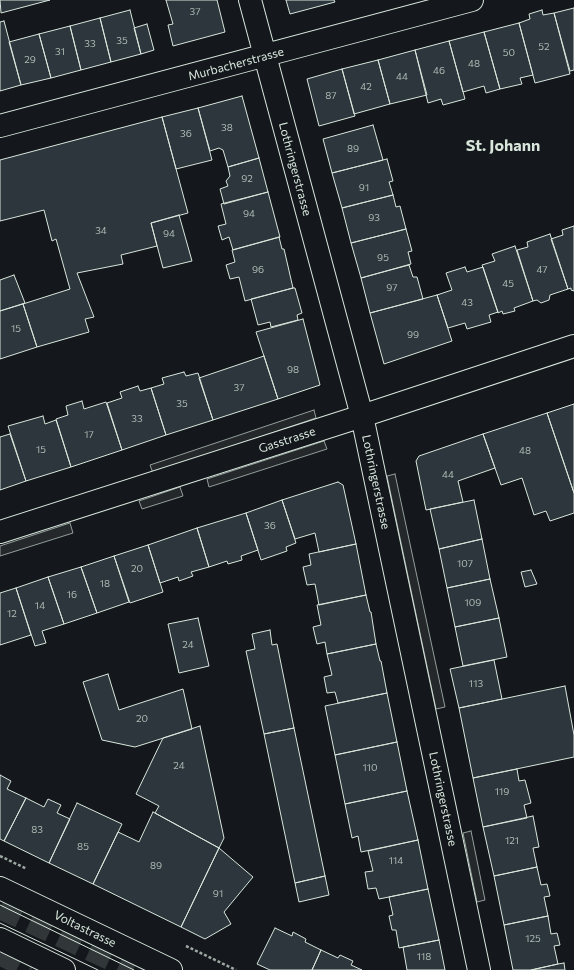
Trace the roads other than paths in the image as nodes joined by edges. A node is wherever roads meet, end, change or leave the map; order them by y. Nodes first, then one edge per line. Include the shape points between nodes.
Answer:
1 (250, 0) edge
2 (472, 0) edge
3 (264, 57) junction
4 (0, 126) edge
5 (574, 346) edge
6 (362, 416) junction
7 (0, 532) edge
8 (0, 888) edge
9 (0, 939) edge
10 (64, 970) edge
11 (171, 970) edge
12 (479, 970) edge

1 - 3 street, Lothringerstrasse
2 - 3 street, Murbacherstrasse
3 - 4 street, Murbacherstrasse
3 - 6 street, Lothringerstrasse
5 - 6 street, Gasstrasse
6 - 7 street, Gasstrasse
6 - 12 street, Lothringerstrasse
8 - 11 street, Voltastrasse
9 - 10 street

